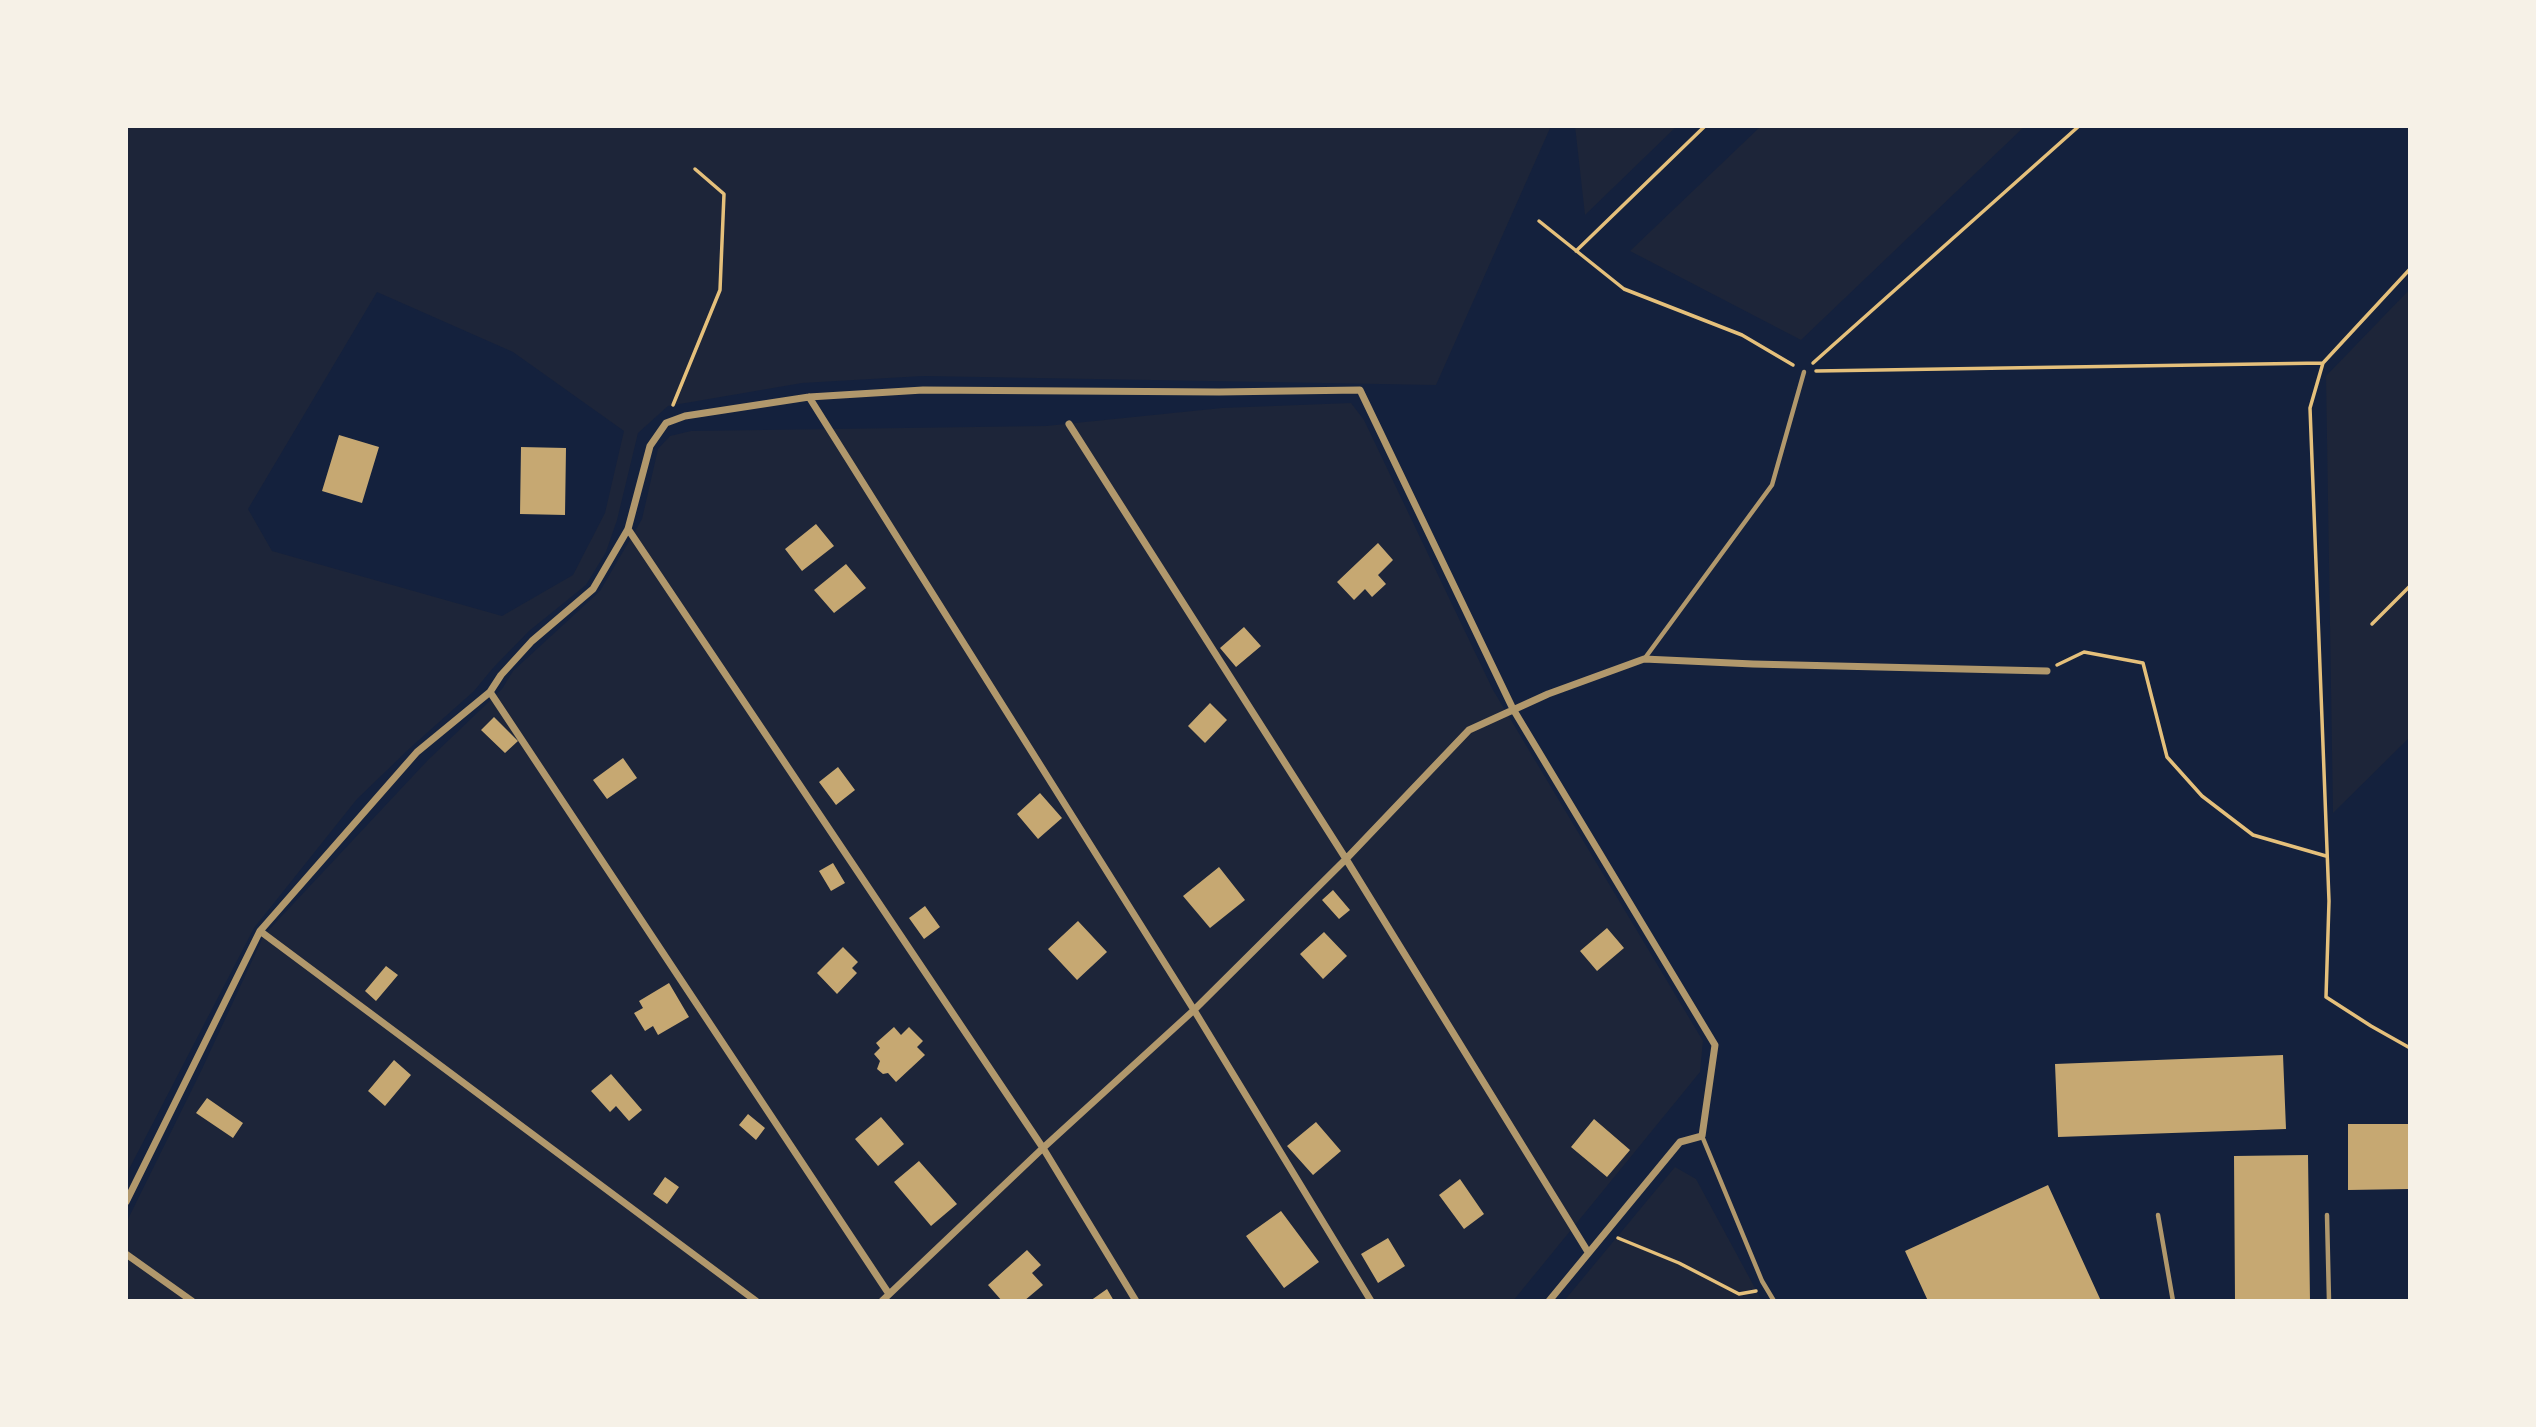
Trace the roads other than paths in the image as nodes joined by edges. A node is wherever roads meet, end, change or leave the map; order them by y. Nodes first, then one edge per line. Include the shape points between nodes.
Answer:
1 (1804, 372) road end
2 (809, 397) junction
3 (1069, 424) dead end
4 (628, 528) junction
5 (1644, 659) junction
6 (2047, 671) road end
7 (490, 692) junction
8 (1513, 709) junction
9 (1346, 859) junction
10 (260, 931) junction
11 (1194, 1010) junction
12 (1702, 1136) junction
13 (1043, 1148) junction
14 (126, 1202) edge
15 (2158, 1215) dead end
16 (2327, 1215) dead end
17 (1588, 1252) junction
18 (126, 1254) edge
19 (889, 1294) junction
20 (192, 1301) edge
21 (756, 1301) edge
22 (882, 1301) edge
23 (1136, 1301) edge
24 (1371, 1301) edge
25 (1549, 1301) edge
26 (1774, 1301) edge
27 (2173, 1301) edge
28 (2329, 1301) edge

1 - 5 lane via 1772,485
2 - 4 street via 666,423 650,446
2 - 8 street via 923,390 1360,390
2 - 11 street
3 - 9 street
4 - 7 street via 593,589 532,641
4 - 13 street
5 - 6 street
5 - 8 street
7 - 10 street via 417,752
7 - 19 street
8 - 9 street via 1469,730
8 - 12 street via 1715,1045
9 - 11 street
9 - 17 street
10 - 14 street
10 - 21 street
11 - 13 street
11 - 24 street
12 - 17 street via 1680,1142
12 - 26 lane
13 - 19 street
13 - 23 street
15 - 27 lane
16 - 28 lane
17 - 25 street
18 - 20 street
19 - 22 street

